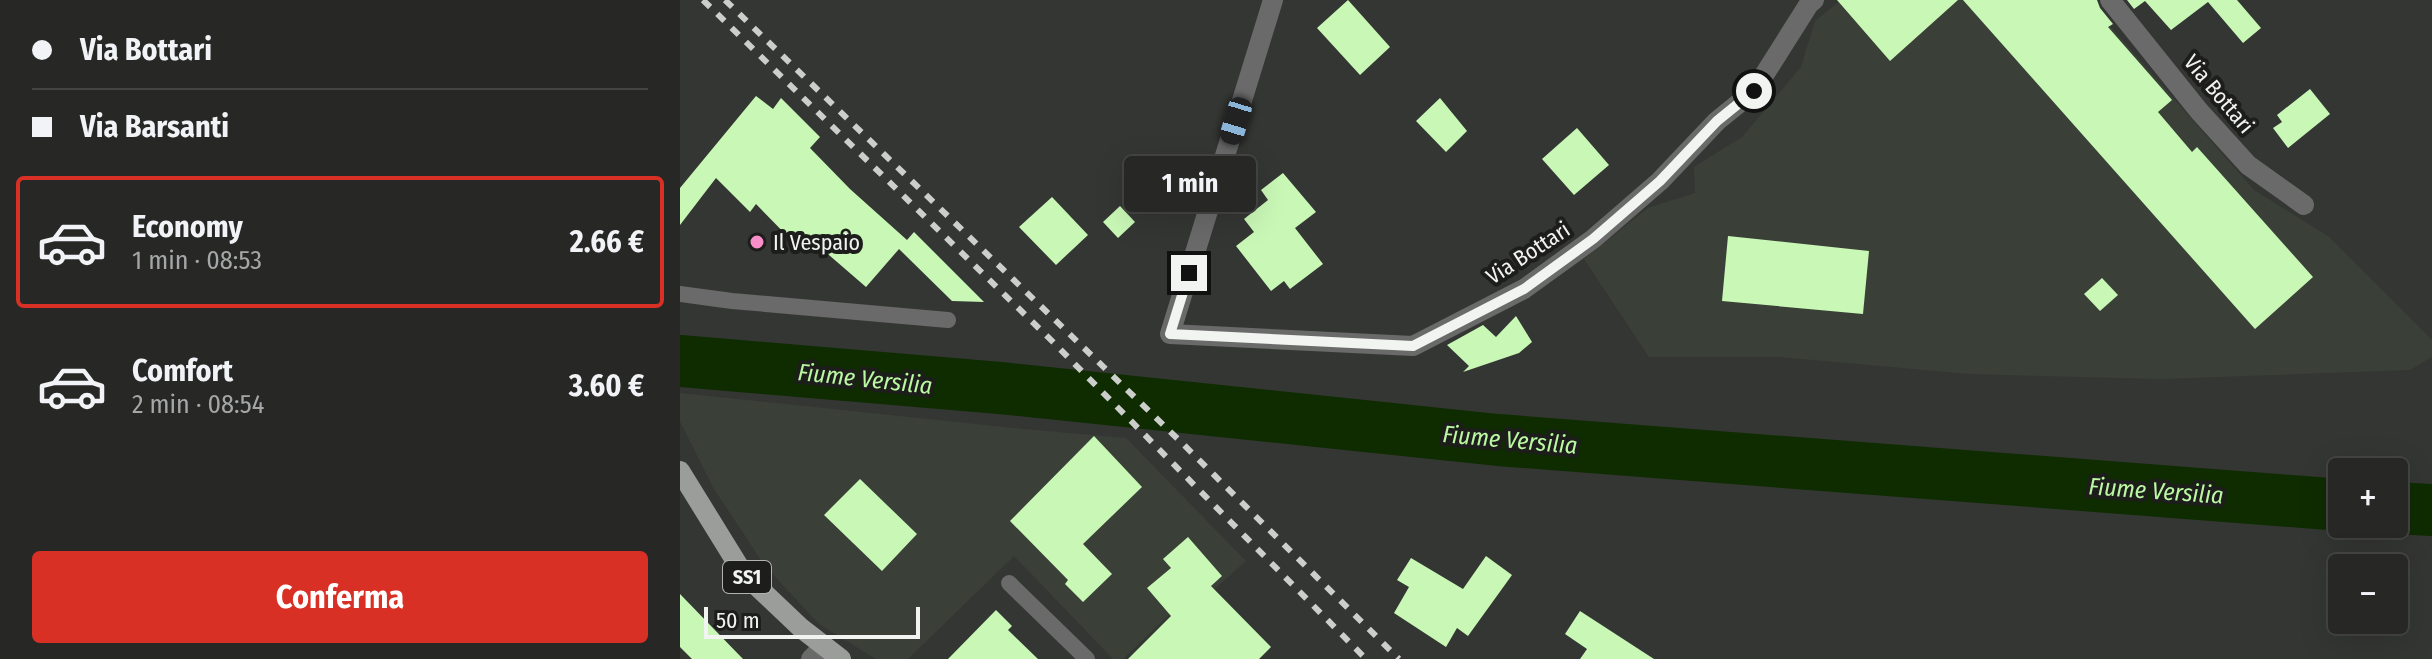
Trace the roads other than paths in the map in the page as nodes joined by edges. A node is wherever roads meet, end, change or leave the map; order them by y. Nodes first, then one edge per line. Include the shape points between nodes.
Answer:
1 (1273, 0) edge
2 (1814, 0) edge
3 (2110, 0) edge
4 (2304, 205) dead end
5 (680, 294) edge
6 (948, 320) dead end
7 (681, 474) edge
8 (1009, 583) dead end
9 (817, 652) edge
10 (841, 659) edge
11 (1087, 659) edge

1 - 2 street, Via Bottari via 1170,334 1413,346 1524,289 1593,239 1754,91
3 - 4 street, Via Bottari via 2248,165
5 - 6 lane
7 - 9 main road, SS1 via 743,573 801,628
8 - 11 lane
9 - 10 main road, SS1

